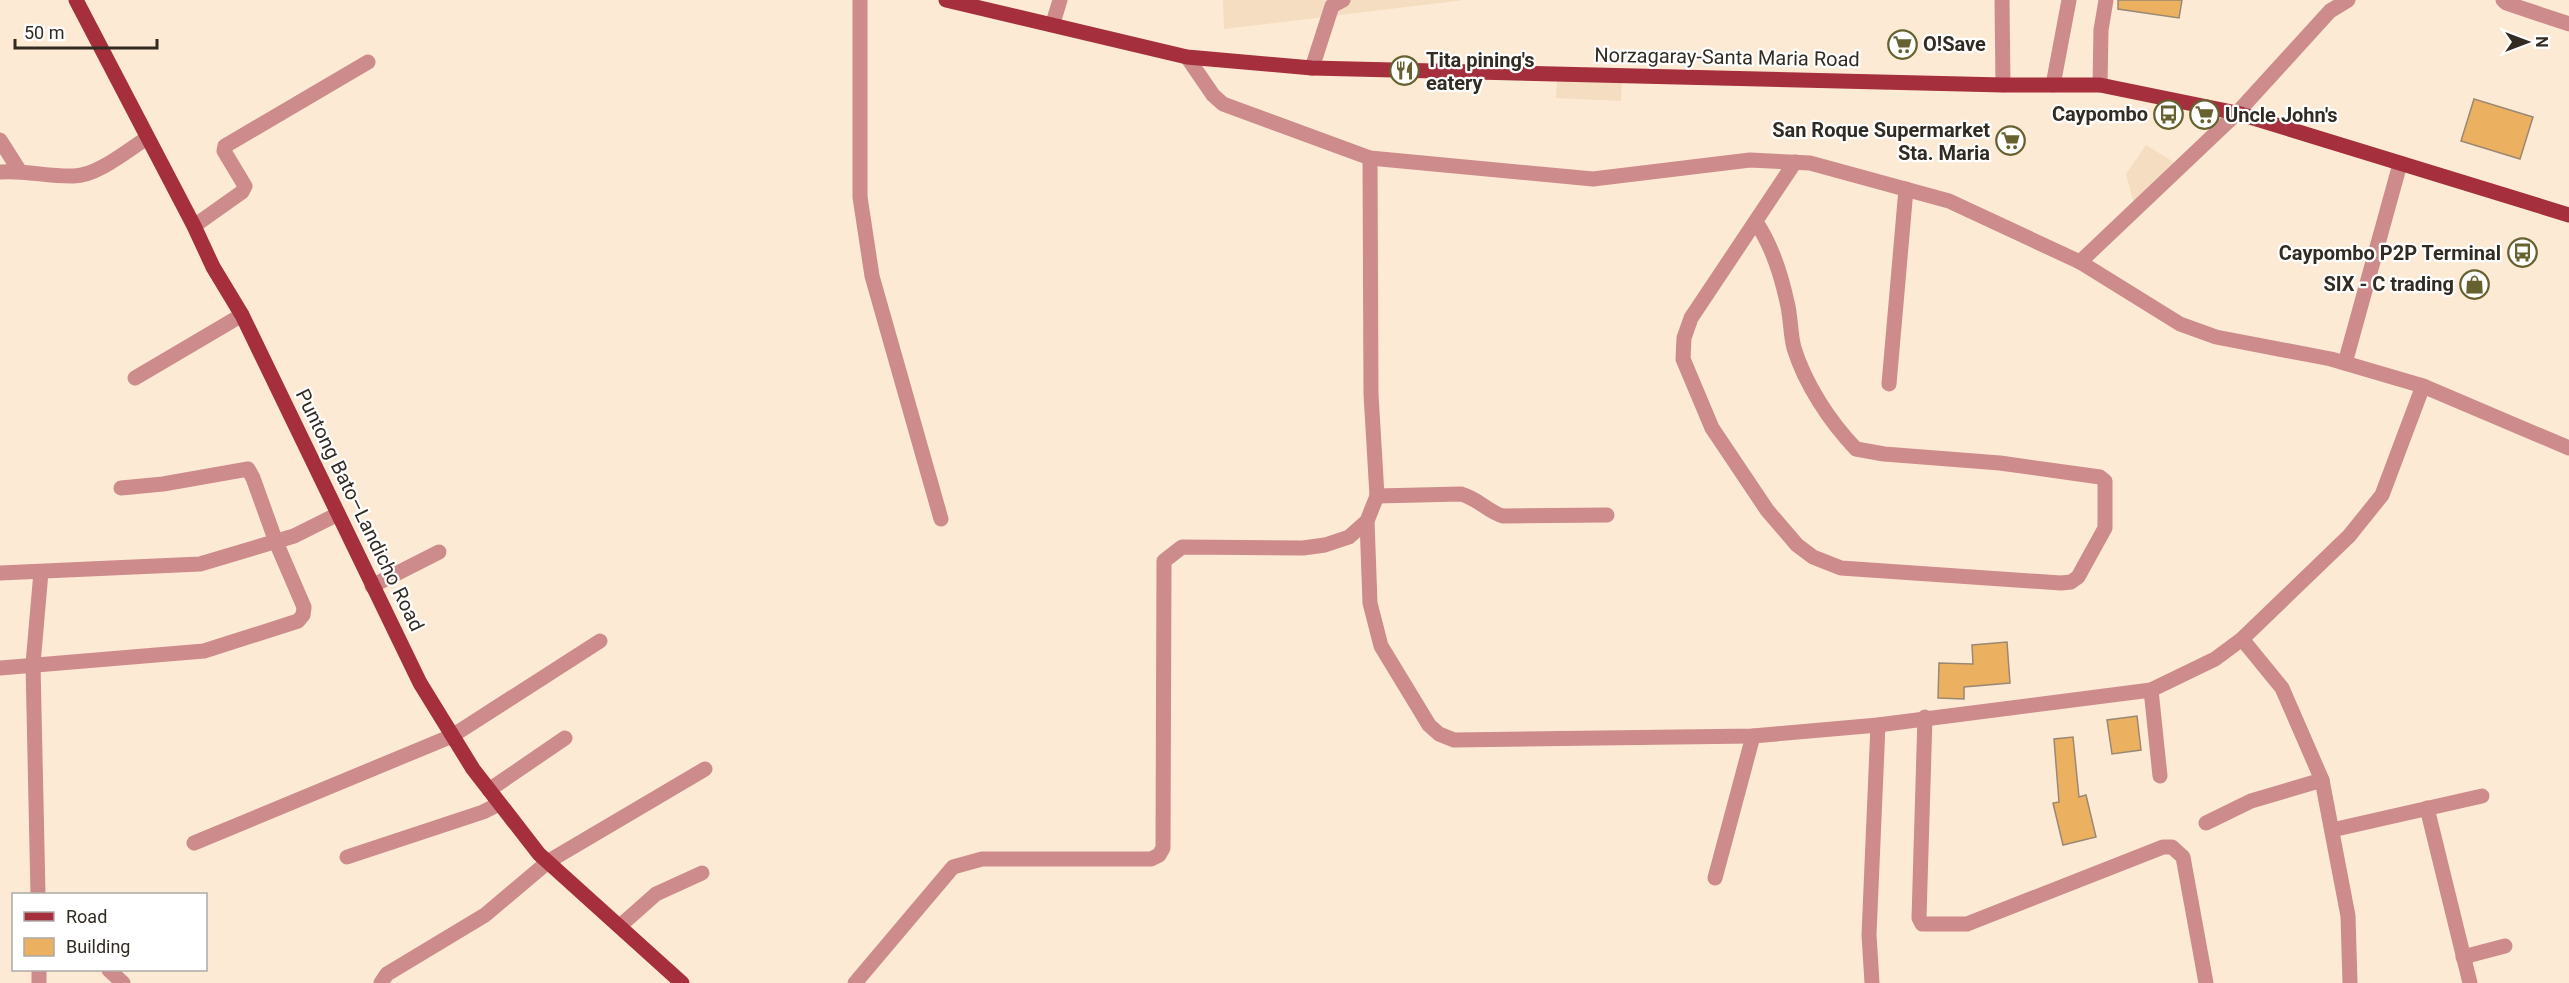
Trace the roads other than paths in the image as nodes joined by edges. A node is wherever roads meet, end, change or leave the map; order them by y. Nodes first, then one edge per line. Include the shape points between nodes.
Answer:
1 (76, 0) edge
2 (860, 0) edge
3 (946, 0) edge
4 (1060, 0) edge
5 (1343, 0) edge
6 (2002, 0) edge
7 (2069, 0) edge
8 (2106, 0) edge
9 (2348, 0) edge
10 (2503, 0) edge
11 (1053, 23) junction
12 (2569, 24) edge
13 (1187, 57) junction
14 (368, 62) dead end
15 (1312, 68) junction
16 (2003, 85) junction
17 (2053, 85) junction
18 (2100, 85) junction
19 (2237, 113) junction
20 (147, 138) junction
21 (0, 140) edge
22 (1370, 158) junction
23 (1795, 162) junction
24 (2400, 164) junction
25 (19, 170) junction
26 (0, 172) edge
27 (1906, 189) junction
28 (2569, 215) edge
29 (1755, 222) junction
30 (194, 226) junction
31 (2080, 262) junction
32 (242, 315) junction
33 (2345, 363) junction
34 (135, 378) dead end
35 (1889, 384) dead end
36 (2423, 386) junction
37 (2569, 448) edge
38 (121, 488) dead end
39 (1377, 496) junction
40 (338, 514) junction
41 (1607, 515) dead end
42 (941, 519) dead end
43 (1367, 521) junction
44 (276, 542) junction
45 (439, 552) dead end
46 (41, 572) junction
47 (0, 573) edge
48 (372, 586) junction
49 (2242, 639) junction
50 (600, 641) dead end
51 (33, 664) junction
52 (0, 668) edge
53 (2151, 690) junction
54 (1925, 717) junction
55 (1878, 725) junction
56 (452, 736) junction
57 (1753, 736) junction
58 (565, 738) dead end
59 (705, 769) dead end
60 (2160, 776) dead end
61 (2322, 780) junction
62 (489, 790) junction
63 (2482, 796) dead end
64 (499, 804) junction
65 (2427, 808) junction
66 (2206, 823) dead end
67 (2332, 830) junction
68 (194, 843) dead end
69 (347, 857) dead end
70 (549, 861) junction
71 (702, 873) dead end
72 (1715, 878) dead end
73 (38, 893) edge
74 (621, 925) junction
75 (2505, 946) dead end
76 (2463, 957) junction
77 (111, 971) edge
78 (123, 983) edge
79 (381, 983) edge
80 (682, 983) edge
81 (855, 983) edge
82 (1872, 983) edge
83 (2206, 983) edge
84 (2350, 983) edge
85 (2470, 983) edge

1 - 20 main road, Puntong Bato–Landicho Road
2 - 42 street via 860,197 872,276
3 - 11 main road, Norzagaray-Santa Maria Road
4 - 11 street
5 - 15 street via 1332,6
6 - 16 street
7 - 17 street
8 - 18 street
9 - 19 street via 2330,11
10 - 12 street
11 - 13 main road, Norzagaray-Santa Maria Road
13 - 15 main road, Norzagaray-Santa Maria Road
13 - 22 street via 1222,104
14 - 30 street via 225,146 224,151 244,181 243,192
15 - 16 main road, Norzagaray-Santa Maria Road
16 - 17 main road, Norzagaray-Santa Maria Road
17 - 18 main road, Norzagaray-Santa Maria Road
18 - 19 main road, Norzagaray-Santa Maria Road
19 - 24 main road, Norzagaray-Santa Maria Road
19 - 31 street
20 - 25 street via 91,173 75,176
20 - 30 main road, Puntong Bato–Landicho Road
21 - 25 street
22 - 23 street via 1593,178 1750,160
22 - 39 street via 1371,394
23 - 27 street
23 - 29 street
24 - 28 main road, Norzagaray-Santa Maria Road
24 - 33 street
25 - 26 street
27 - 31 street via 1949,201
27 - 35 street
29 - 29 street via 1691,318 1684,338 1683,359 1712,428 1767,510 1797,545 1820,561 1841,568 2061,583 2078,577 2104,528 2106,481 2000,463 1856,449 1816,394 1799,362 1788,304 1773,255
30 - 32 main road, Puntong Bato–Landicho Road
31 - 33 street via 2180,324 2216,337
32 - 34 street
32 - 40 main road, Puntong Bato–Landicho Road
33 - 36 street
36 - 37 street
36 - 49 street via 2382,495 2349,536
38 - 44 street via 248,469
39 - 41 street via 1461,494 1503,516
39 - 43 street
40 - 44 street
40 - 48 main road, Puntong Bato–Landicho Road
43 - 57 street via 1370,603 1381,646 1429,725 1439,734 1454,740
43 - 81 street via 1349,537 1325,545 1182,547 1164,561 1163,848 1159,855 1151,859 982,859 953,867
44 - 46 street via 200,564
44 - 51 street via 304,607 298,621 204,651
45 - 48 street
46 - 47 street
46 - 51 street
48 - 56 main road, Puntong Bato–Landicho Road via 420,683
49 - 53 street via 2194,671
49 - 61 street via 2282,688
50 - 56 street
51 - 52 street
51 - 73 street
53 - 54 street
53 - 60 street
54 - 55 street
54 - 83 street via 1919,918 1922,924 1967,924 2163,847 2172,847 2183,858
55 - 57 street
55 - 82 street via 1869,936
56 - 62 main road, Puntong Bato–Landicho Road
56 - 68 street
57 - 72 street
58 - 62 street
59 - 70 street
61 - 66 street via 2251,801
61 - 67 street
62 - 64 main road, Puntong Bato–Landicho Road
63 - 65 street
64 - 69 street
64 - 70 main road, Puntong Bato–Landicho Road
65 - 67 street
65 - 76 street
67 - 84 street via 2348,916
70 - 74 main road, Puntong Bato–Landicho Road
70 - 79 street via 485,915 387,974
71 - 74 street via 656,894
74 - 80 main road, Puntong Bato–Landicho Road
75 - 76 street
76 - 85 street
77 - 78 street

